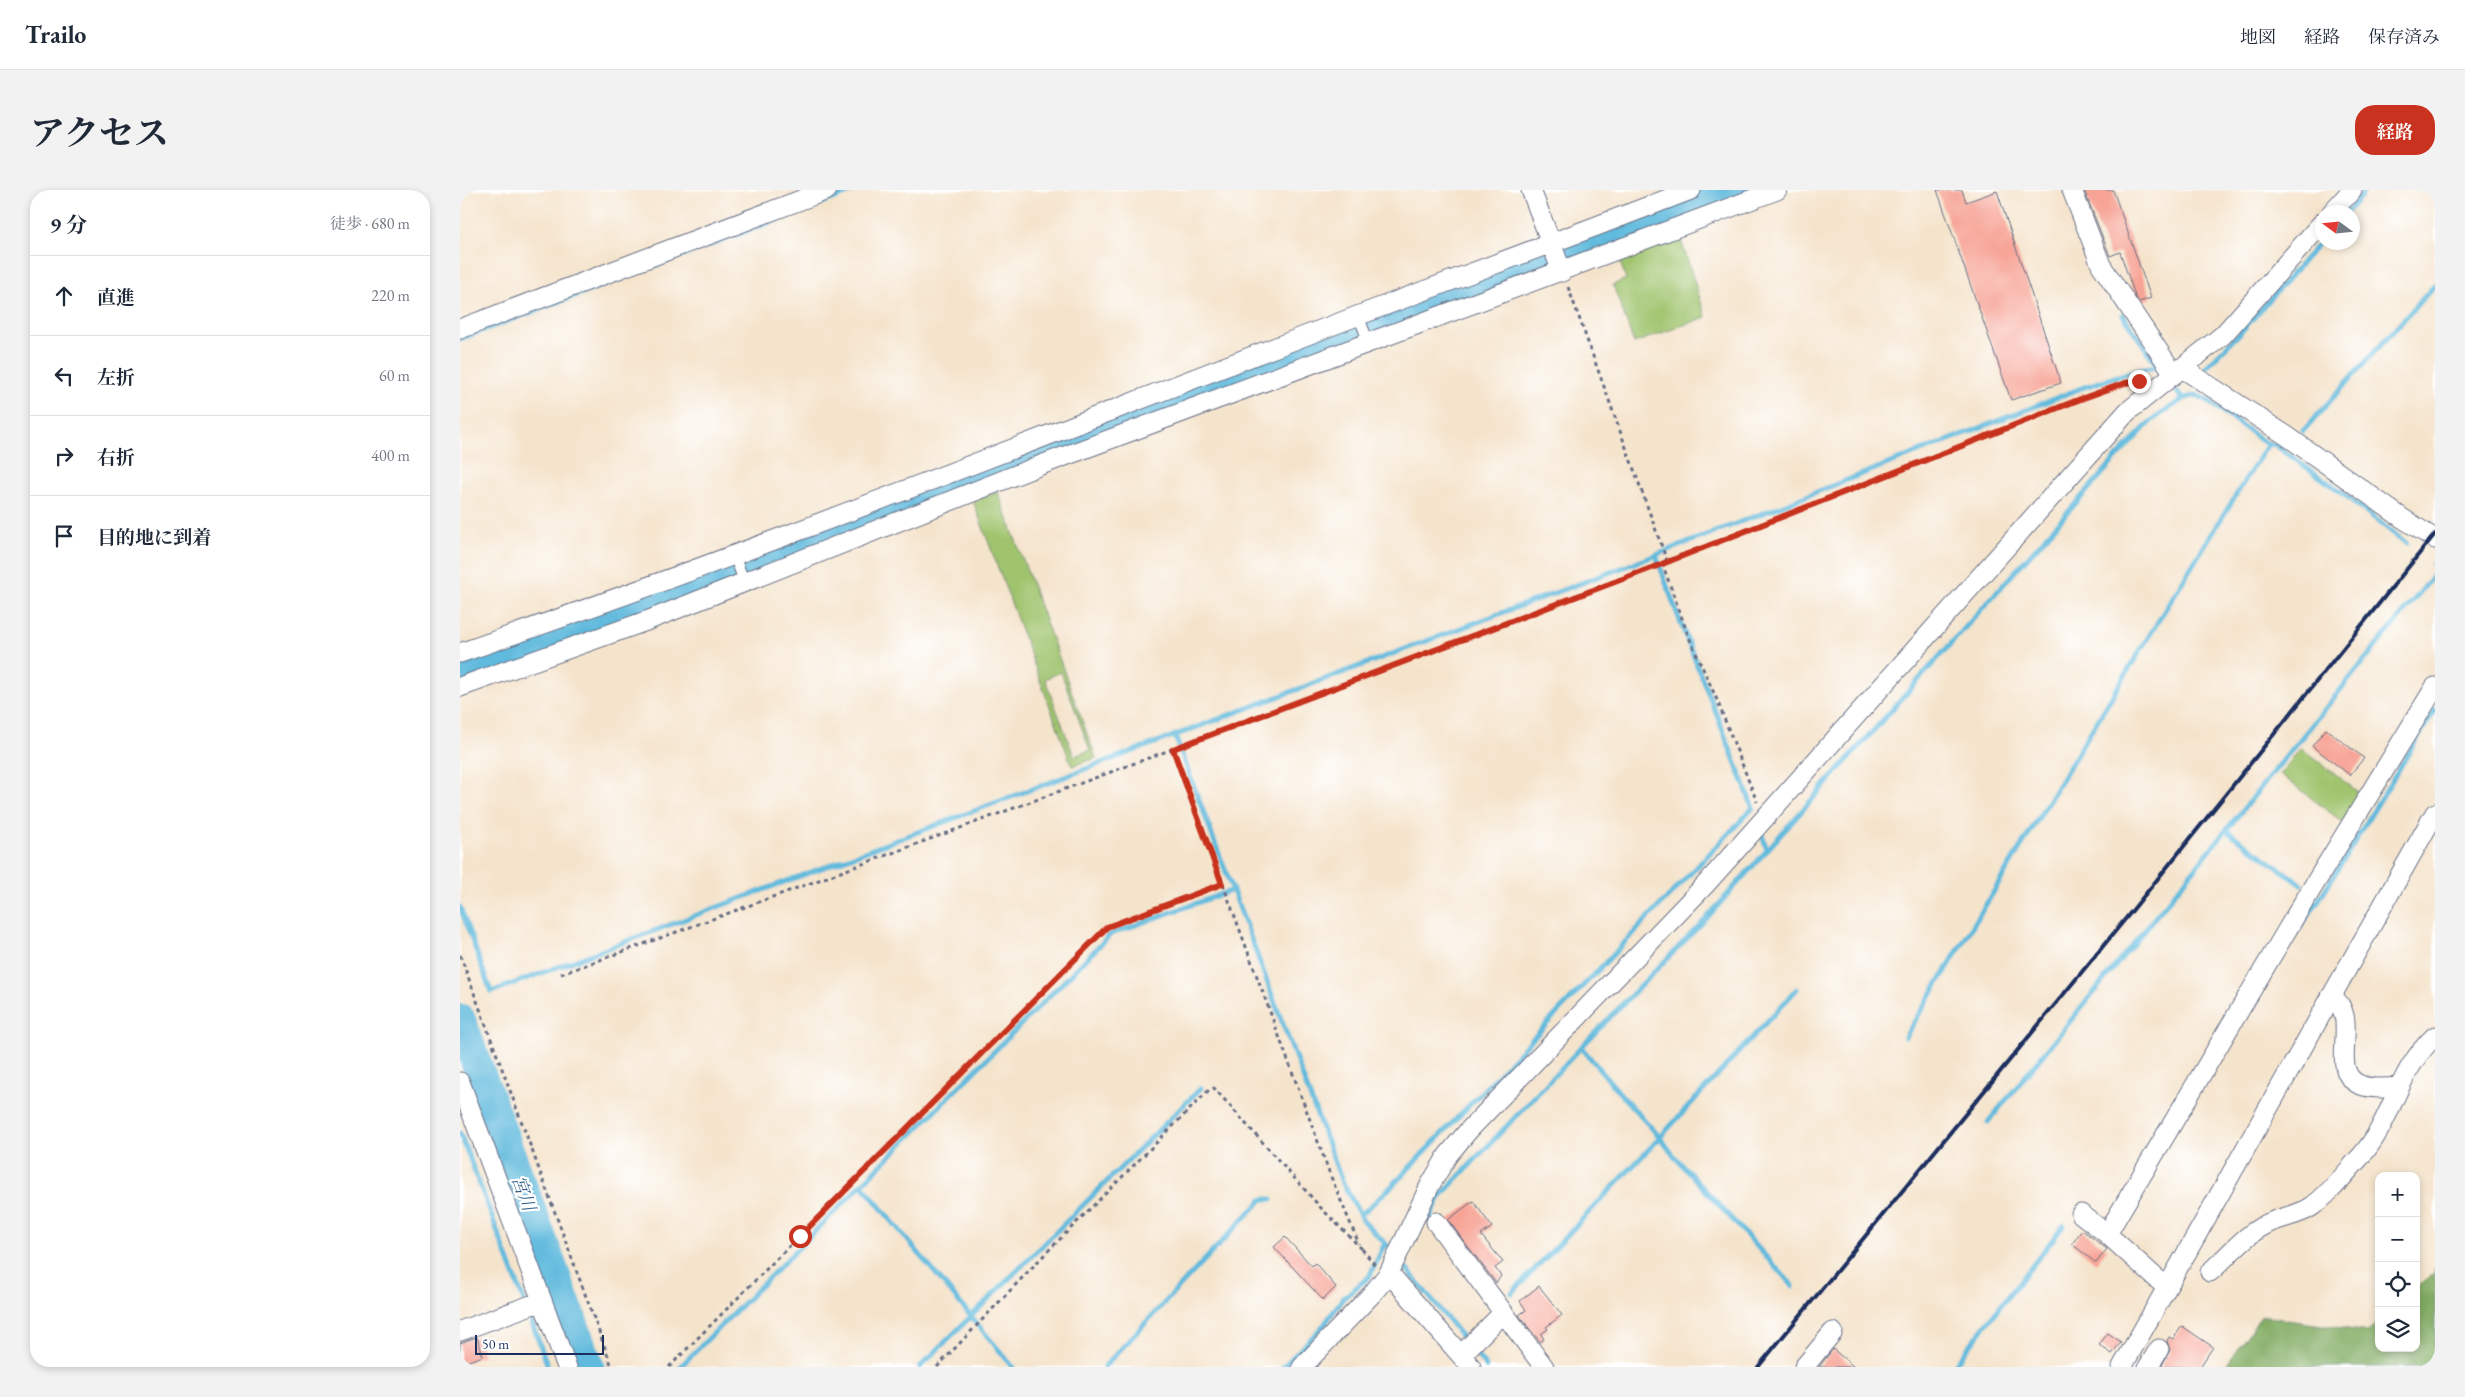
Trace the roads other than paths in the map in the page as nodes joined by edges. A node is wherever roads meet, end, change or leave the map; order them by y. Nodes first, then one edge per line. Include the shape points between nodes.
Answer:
1 (827, 190) edge
2 (1531, 190) edge
3 (1690, 190) edge
4 (1777, 190) edge
5 (2072, 190) edge
6 (2352, 190) edge
7 (2338, 205) edge
8 (2315, 231) edge
9 (1556, 257) junction
10 (1360, 319) junction
11 (460, 329) edge
12 (1368, 340) junction
13 (2178, 371) junction
14 (2435, 539) edge
15 (735, 557) junction
16 (743, 578) junction
17 (460, 653) edge
18 (460, 686) edge
19 (2435, 687) edge
20 (2435, 813) edge
21 (2331, 996) junction
22 (2435, 1036) edge
23 (460, 1082) edge
24 (2398, 1087) junction
25 (2081, 1214) dead end
26 (1436, 1222) dead end
27 (2107, 1234) junction
28 (2210, 1272) dead end
29 (1389, 1273) junction
30 (2166, 1287) junction
31 (542, 1301) junction
32 (1499, 1317) junction
33 (460, 1332) edge
34 (1834, 1332) dead end
35 (2159, 1348) dead end
36 (1468, 1354) edge
37 (566, 1367) edge
38 (1302, 1367) edge
39 (1544, 1367) edge
40 (1804, 1367) edge
41 (2122, 1367) edge
42 (2148, 1367) edge

1 - 11 street
2 - 9 street
3 - 9 street
4 - 9 street
5 - 13 street via 2101,265
6 - 7 street
8 - 13 street via 2223,335
9 - 10 street
9 - 12 street
10 - 12 lane
10 - 15 street
12 - 16 street
13 - 14 street via 2287,436
13 - 29 street via 2127,412 1705,885 1468,1131 1448,1155 1430,1185
15 - 16 lane
15 - 17 street
16 - 18 street via 649,620
19 - 27 street
20 - 21 street
21 - 24 street via 2339,1001 2343,1012 2347,1074 2364,1088
21 - 30 street
22 - 24 street via 2422,1048
23 - 31 street
24 - 28 street via 2378,1131 2364,1152 2312,1207 2259,1228
25 - 27 street
26 - 32 street
27 - 30 street
29 - 36 street
29 - 38 street
30 - 41 street
31 - 33 street
31 - 37 street
32 - 36 street
32 - 39 street
34 - 40 street
35 - 42 street

